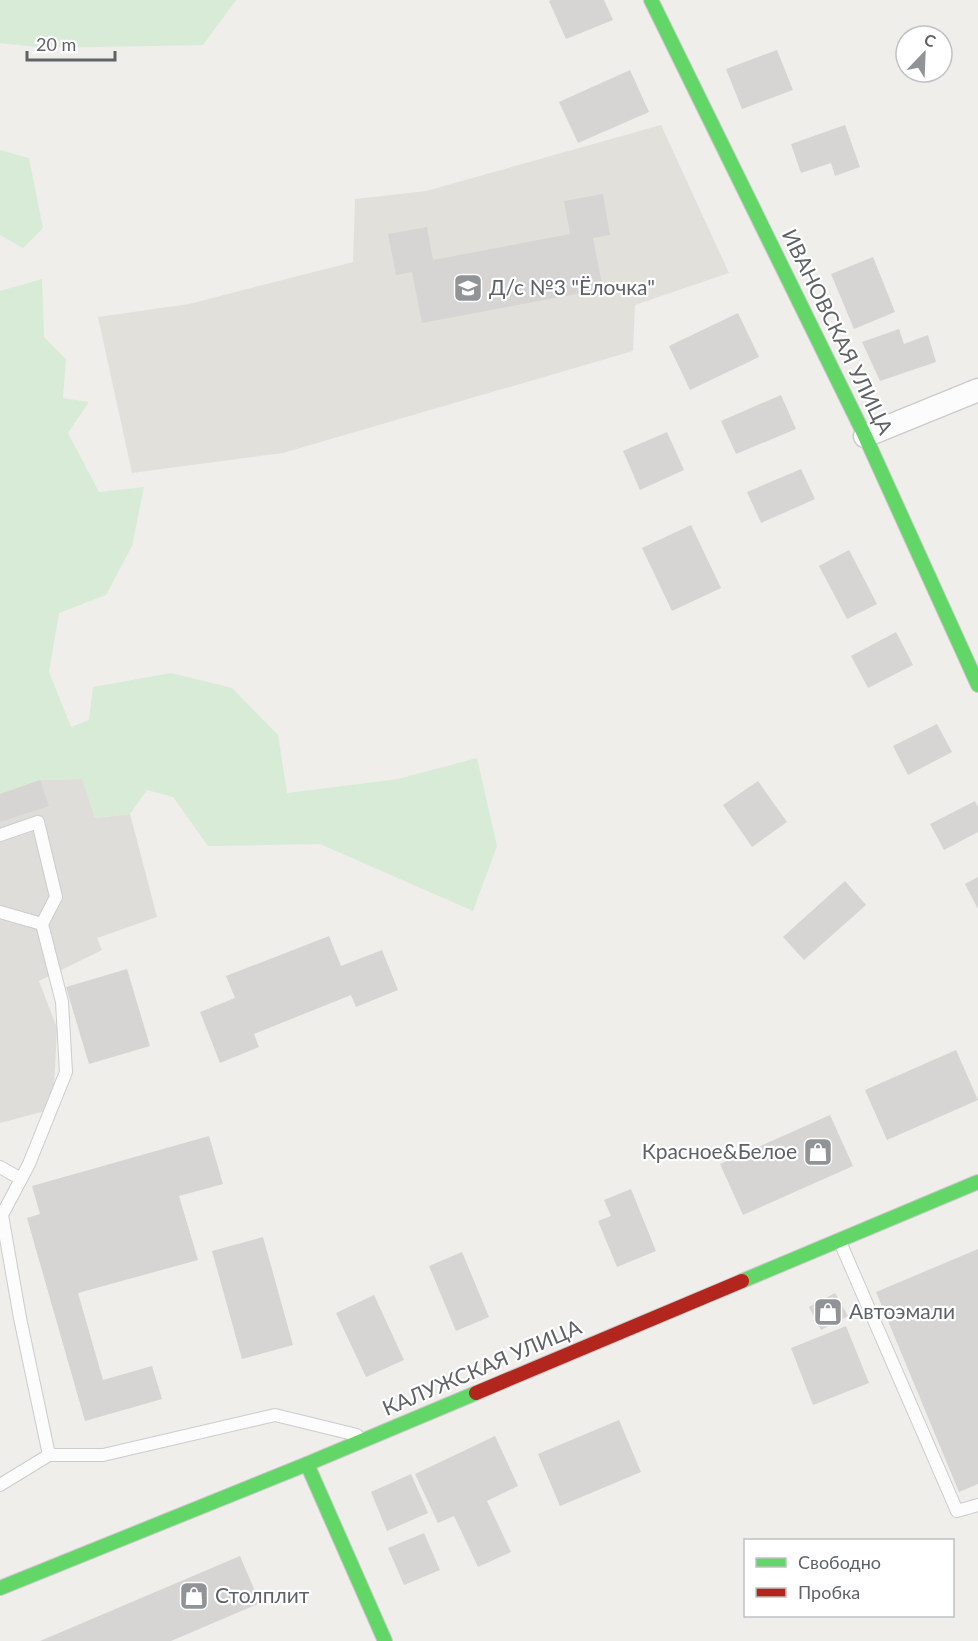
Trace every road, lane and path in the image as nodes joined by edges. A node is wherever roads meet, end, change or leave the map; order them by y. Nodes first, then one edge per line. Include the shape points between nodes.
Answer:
1 (651, 0) edge
2 (978, 390) edge
3 (865, 436) junction
4 (978, 685) edge
5 (0, 835) edge
6 (0, 912) edge
7 (42, 924) junction
8 (0, 1167) edge
9 (21, 1179) junction
10 (978, 1182) edge
11 (840, 1240) junction
12 (370, 1438) junction
13 (49, 1455) junction
14 (307, 1464) junction
15 (0, 1485) edge
16 (978, 1505) edge
17 (0, 1588) edge
18 (385, 1641) edge

1 - 3 main road, ИВАНОВСКАЯ УЛИЦА
2 - 3 street
3 - 4 main road, ИВАНОВСКАЯ УЛИЦА
5 - 7 lane via 38,822 56,897
6 - 7 lane
7 - 9 lane via 62,1002 66,1072
8 - 9 lane
9 - 13 lane via 2,1215
10 - 11 main road, КАЛУЖСКАЯ УЛИЦА
11 - 12 main road, КАЛУЖСКАЯ УЛИЦА
11 - 16 lane via 957,1511
12 - 13 lane via 275,1415 103,1455
12 - 14 main road, КАЛУЖСКАЯ УЛИЦА
13 - 15 lane
14 - 17 main road, КАЛУЖСКАЯ УЛИЦА
14 - 18 main road

